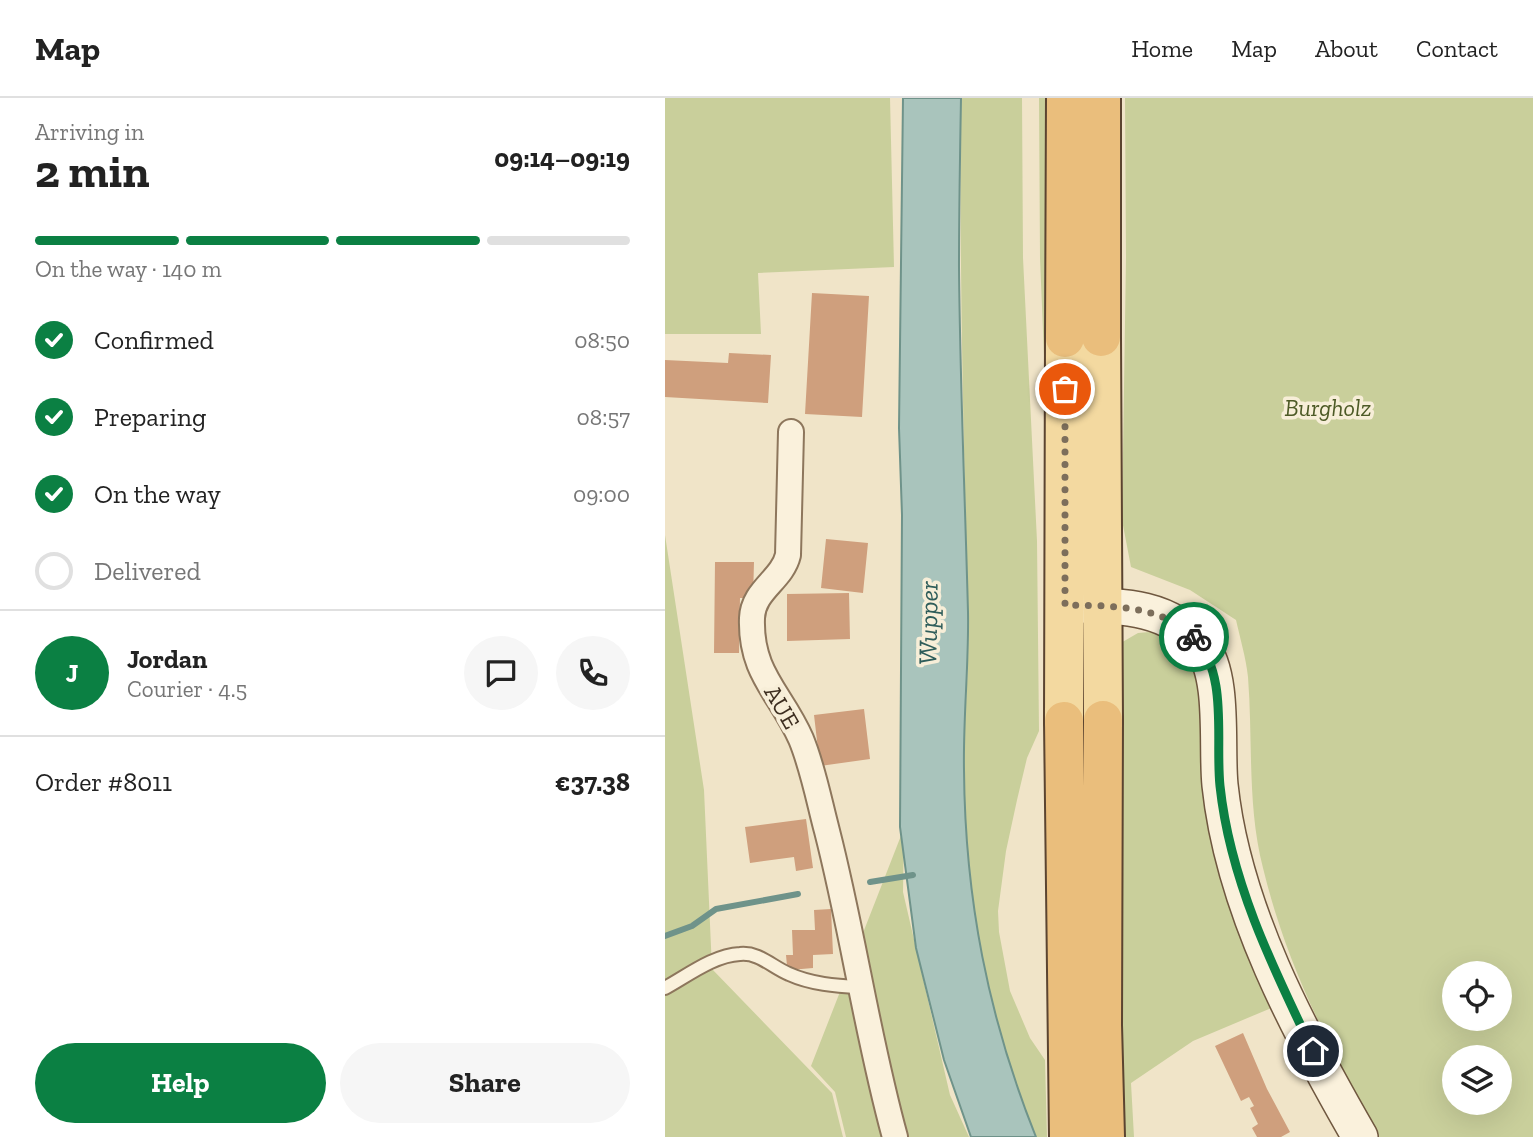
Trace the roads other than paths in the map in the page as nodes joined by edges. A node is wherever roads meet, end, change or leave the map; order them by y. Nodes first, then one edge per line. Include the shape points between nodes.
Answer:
1 (1066, 98) edge
2 (1101, 98) edge
3 (1083, 338) junction
4 (791, 432) dead end
5 (1065, 605) junction
6 (1103, 606) junction
7 (1103, 720) joint
8 (1064, 721) joint
9 (859, 987) junction
10 (665, 988) edge
11 (895, 1137) edge
12 (1069, 1137) edge
13 (1105, 1137) edge
14 (1360, 1137) edge

1 - 3 highway
2 - 3 highway
3 - 5 main road
3 - 6 main road
4 - 9 street, AUE via 787,555 754,606 753,639 759,668 800,739 838,872
5 - 6 main road
5 - 8 main road
6 - 7 main road
6 - 14 main road via 1151,612 1172,620 1207,654 1216,689 1220,786 1240,882 1289,1002
7 - 13 highway
8 - 12 highway
9 - 10 lane via 790,975 743,953 723,957
9 - 11 street, AUE

